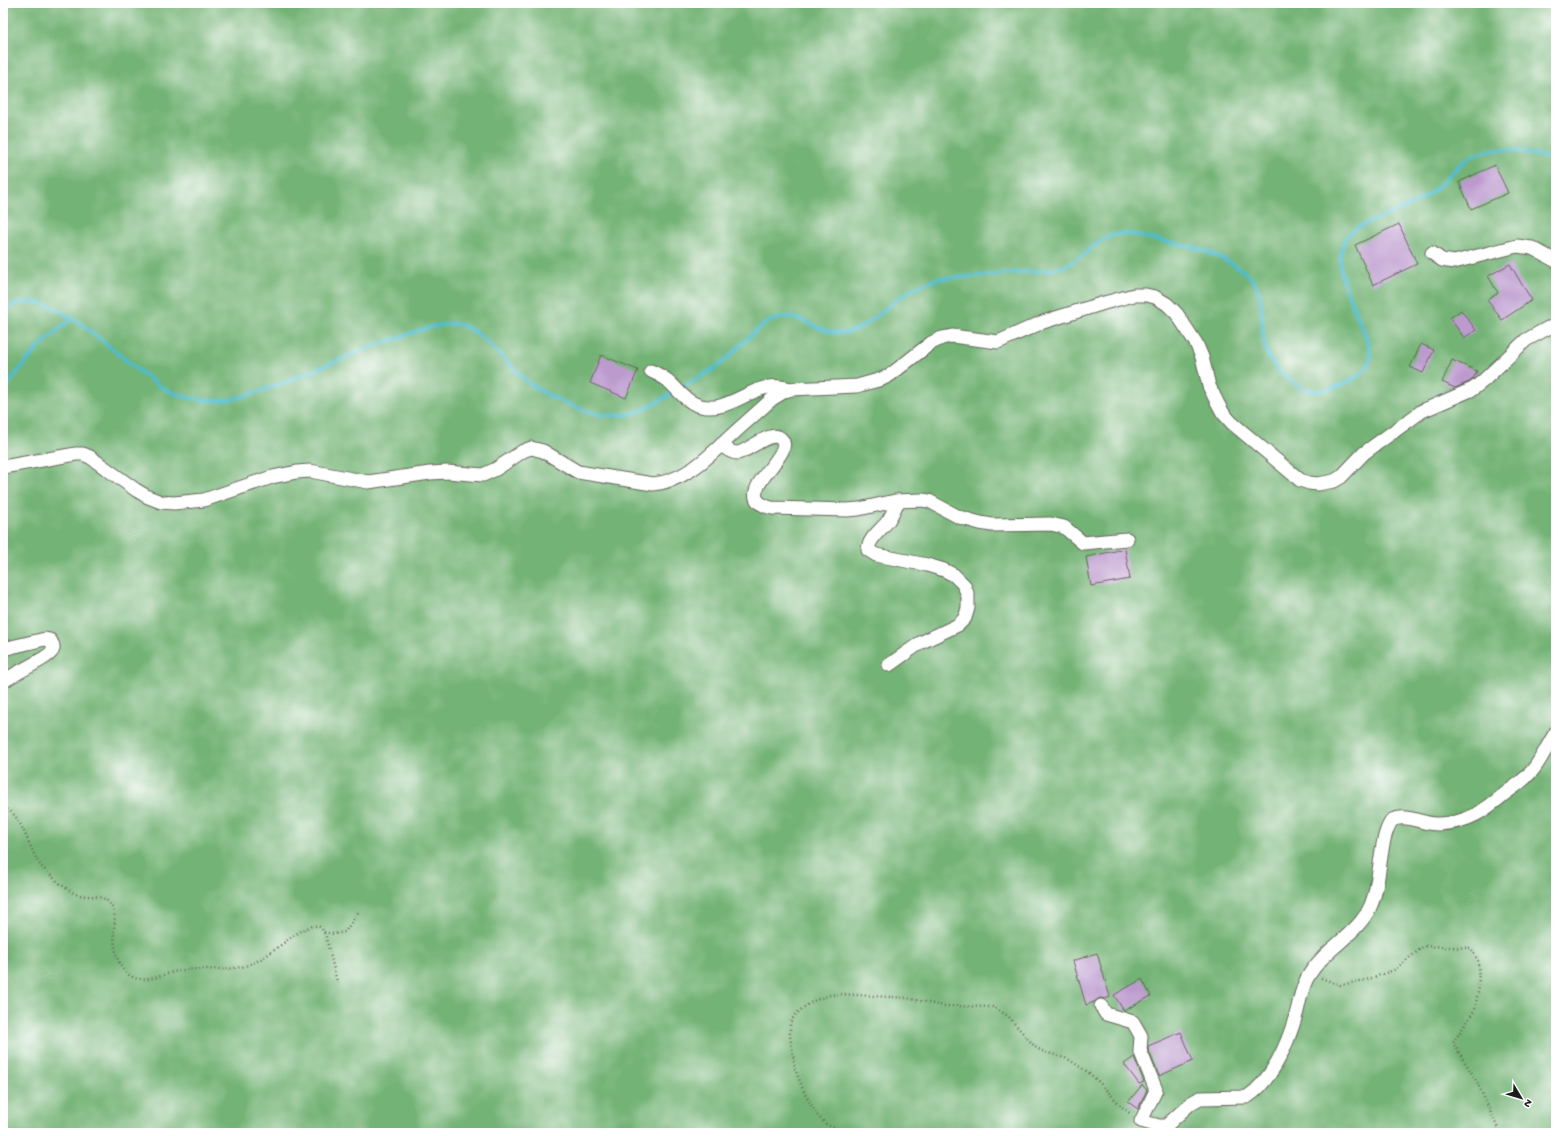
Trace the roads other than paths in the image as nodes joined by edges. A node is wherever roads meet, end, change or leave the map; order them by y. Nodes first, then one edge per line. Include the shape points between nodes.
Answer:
1 (1432, 253) dead end
2 (1556, 261) edge
3 (1556, 327) edge
4 (651, 371) dead end
5 (791, 389) junction
6 (721, 445) junction
7 (3, 466) edge
8 (898, 501) junction
9 (1128, 539) dead end
10 (3, 649) edge
11 (889, 665) dead end
12 (3, 682) edge
13 (1556, 732) edge
14 (1101, 1006) dead end

1 - 2 street via 1442,260 1454,262 1524,246
3 - 5 street via 1548,328 1526,340 1473,389 1422,411 1364,453 1341,477 1327,484 1300,480 1232,424 1223,413 1209,386 1196,343 1177,314 1155,297 1146,295 1104,302 1043,322 998,342 952,336 942,338 890,374 870,383 832,388
4 - 5 street via 668,381 685,399 695,405 710,407 727,405 763,388 774,386
5 - 6 street via 785,390 772,400
6 - 7 street via 684,475 658,484 578,472 544,451 531,448 483,475 430,473 368,482 310,471 297,472 272,477 204,500 174,503 148,497 90,456 83,454
6 - 8 street via 737,452 768,437 778,437 782,440 783,450 763,478 756,493 759,502 766,506 847,510
8 - 9 street via 929,501 959,517 992,525 1051,524 1064,527 1083,543
8 - 11 street via 893,514 870,543 868,550 876,555 927,565 954,575 964,585 968,596 968,608 965,618 958,625 920,643
10 - 12 street via 45,639 53,644 51,653
13 - 14 street via 1532,770 1481,813 1441,824 1405,818 1392,820 1386,831 1376,890 1368,912 1310,973 1283,1052 1263,1082 1247,1097 1200,1098 1166,1126 1141,1122 1156,1090 1140,1050 1141,1036 1133,1022 1106,1014

